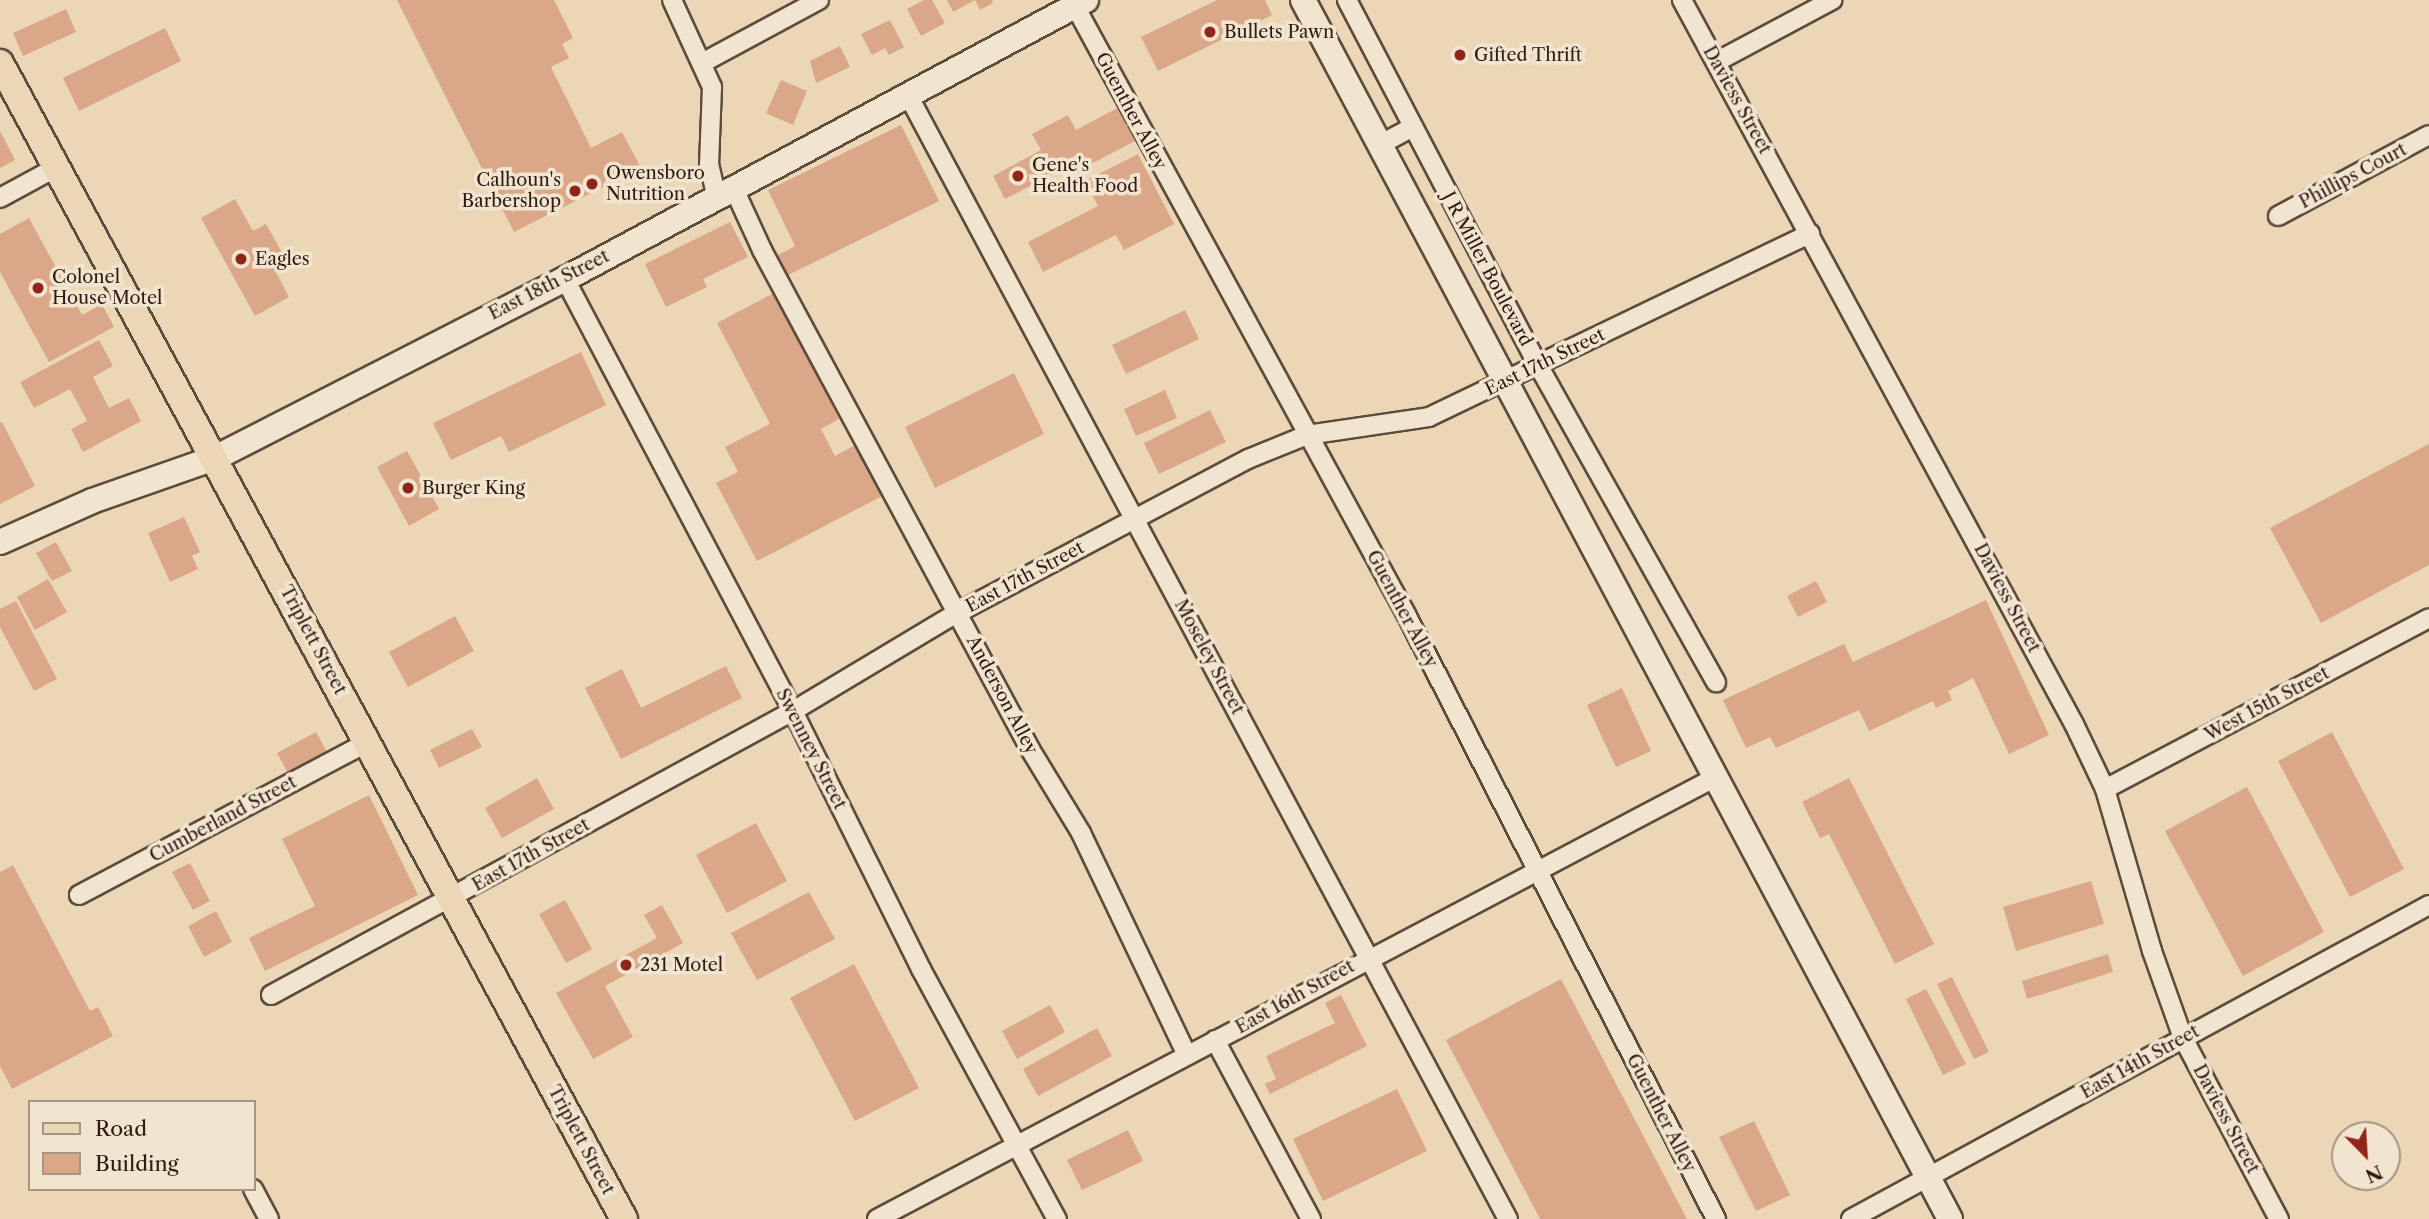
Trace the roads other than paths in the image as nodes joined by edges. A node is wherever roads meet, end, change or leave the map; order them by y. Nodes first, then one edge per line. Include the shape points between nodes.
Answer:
1 (672, 0) edge
2 (819, 0) edge
3 (1303, 0) edge
4 (1347, 0) edge
5 (1682, 0) edge
6 (1832, 0) edge
7 (1080, 3) edge
8 (1716, 61) junction
9 (0, 63) edge
10 (702, 63) junction
11 (908, 95) junction
12 (1411, 128) junction
13 (2429, 135) edge
14 (1381, 144) junction
15 (57, 167) junction
16 (726, 193) junction
17 (0, 198) edge
18 (2278, 216) dead end
19 (1810, 234) junction
20 (565, 279) junction
21 (1538, 365) junction
22 (1507, 381) junction
23 (1307, 435) junction
24 (215, 458) junction
25 (1135, 519) junction
26 (0, 542) edge
27 (957, 613) junction
28 (2429, 618) edge
29 (1716, 682) dead end
30 (793, 711) junction
31 (368, 742) junction
32 (1714, 778) junction
33 (2105, 789) junction
34 (1535, 869) junction
35 (79, 895) dead end
36 (453, 898) junction
37 (2429, 905) edge
38 (1369, 956) junction
39 (271, 995) dead end
40 (2183, 1038) junction
41 (1215, 1040) junction
42 (1187, 1055) junction
43 (1017, 1145) junction
44 (1928, 1178) junction
45 (254, 1191) edge
46 (269, 1219) edge
47 (624, 1219) edge
48 (877, 1219) edge
49 (1057, 1219) edge
50 (1311, 1219) edge
51 (1508, 1219) edge
52 (1716, 1219) edge
53 (1851, 1219) edge
54 (1950, 1219) edge
55 (2279, 1219) edge

1 - 10 street, Anderson Alley
2 - 10 street
3 - 14 street
4 - 12 street, J R Miller Boulevard
5 - 8 street, Daviess Street
6 - 8 street
7 - 11 street, East 18th Street
7 - 23 street, Guenther Alley
8 - 19 street, Daviess Street
9 - 15 main road, Triplett Street
10 - 16 street, Anderson Alley via 712,88 709,164
11 - 16 street, East 18th Street
11 - 25 street, Moseley Street
12 - 14 street
12 - 21 street, J R Miller Boulevard
13 - 18 street, Phillips Court
14 - 22 street
15 - 17 street
15 - 24 main road, Triplett Street
16 - 20 street, East 18th Street
16 - 27 street, Anderson Alley via 762,250
19 - 21 street, East 17th Street
19 - 33 street, Daviess Street
20 - 24 street, East 18th Street
20 - 30 street, Swenney Street
21 - 22 street, East 17th Street
21 - 29 street, J R Miller Boulevard
22 - 23 street, East 17th Street via 1429,416
22 - 32 street
23 - 25 street, East 17th Street via 1248,459
23 - 34 street, Guenther Alley via 1407,616
24 - 26 street, East 18th Street via 92,501
24 - 31 main road, Triplett Street
25 - 27 street, East 17th Street
25 - 38 street, Moseley Street
27 - 30 street, East 17th Street
27 - 42 street, Anderson Alley via 1030,749 1082,833
28 - 33 street, West 15th Street
30 - 36 street, East 17th Street
30 - 43 street, Swenney Street via 921,969
31 - 35 street, Cumberland Street
31 - 36 main road, Triplett Street
32 - 34 street, East 16th Street
32 - 44 street
33 - 40 street, Daviess Street via 2152,951
34 - 38 street, East 16th Street
34 - 52 street, Guenther Alley
36 - 39 street, East 17th Street
36 - 47 main road, Triplett Street
37 - 40 street, East 14th Street
38 - 41 street, East 16th Street
38 - 51 street, Moseley Street
40 - 44 street, East 14th Street
40 - 55 street, Daviess Street
41 - 42 street, East 16th Street
41 - 50 street
42 - 43 street, East 16th Street
43 - 48 street, East 16th Street
43 - 49 street, Swenney Street
44 - 53 street, East 14th Street
44 - 54 street
45 - 46 street

